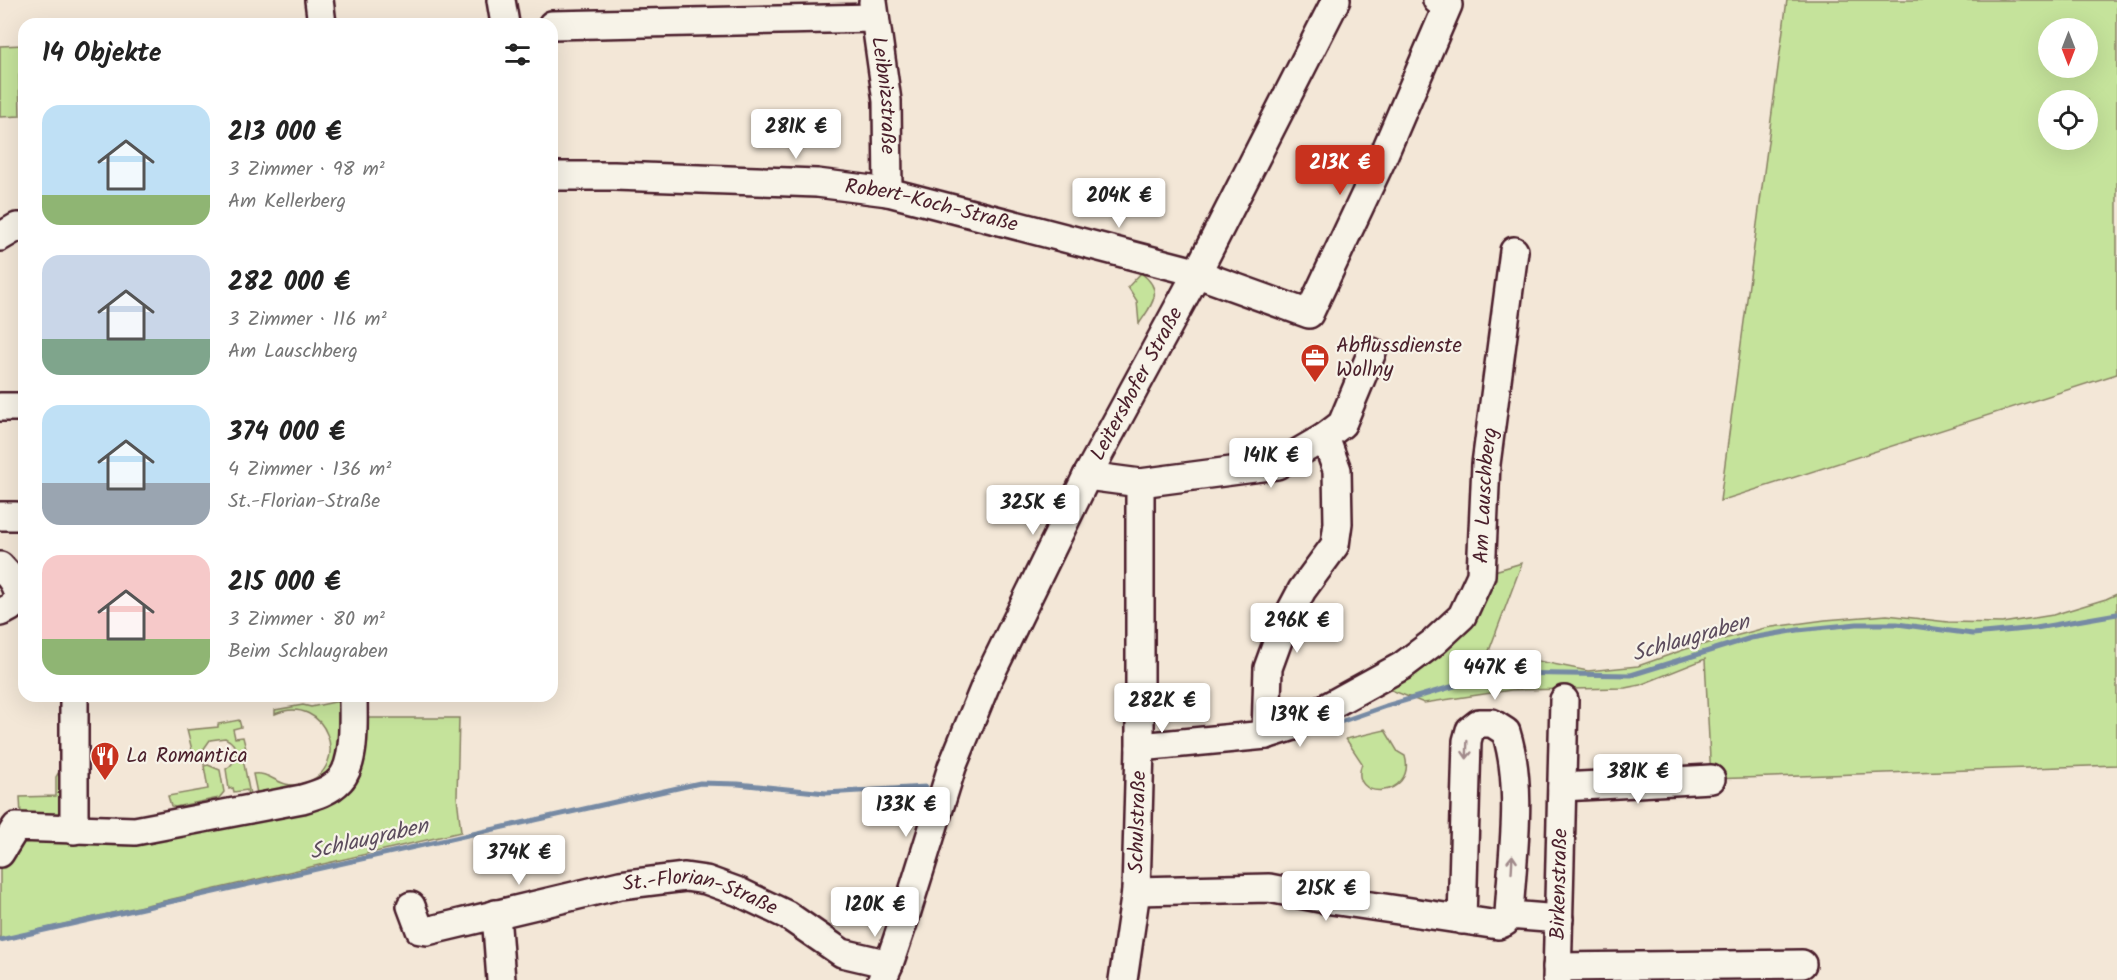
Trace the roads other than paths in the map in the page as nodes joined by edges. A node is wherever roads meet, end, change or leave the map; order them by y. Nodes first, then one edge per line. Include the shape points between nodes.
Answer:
1 (318, 0) edge
2 (501, 0) edge
3 (1336, 0) edge
4 (1437, 0) edge
5 (874, 9) edge
6 (686, 11) edge
7 (321, 18) edge
8 (505, 18) edge
9 (558, 24) edge
10 (558, 176) edge
11 (888, 192) junction
12 (18, 227) edge
13 (0, 237) edge
14 (1514, 251) dead end
15 (1197, 273) junction
16 (1372, 352) dead end
17 (18, 407) edge
18 (0, 408) edge
19 (1325, 437) junction
20 (1087, 476) junction
21 (1140, 483) junction
22 (0, 566) edge
23 (18, 585) edge
24 (18, 594) edge
25 (0, 612) edge
26 (1564, 700) dead end
27 (74, 702) edge
28 (353, 702) edge
29 (1266, 735) junction
30 (1140, 747) junction
31 (1711, 779) dead end
32 (1562, 787) junction
33 (8, 823) edge
34 (74, 830) junction
35 (0, 853) edge
36 (1136, 891) junction
37 (411, 906) dead end
38 (496, 914) junction
39 (1507, 919) junction
40 (1559, 919) junction
41 (1462, 920) junction
42 (1802, 964) dead end
43 (886, 972) edge
44 (1557, 973) edge
45 (501, 980) edge
46 (1123, 980) edge

1 - 7 street
2 - 8 street
3 - 15 street, Leitershofer Straße
4 - 15 street, Robert-Koch-Straße via 1448,5 1309,314
5 - 6 street
5 - 11 street, Leibnizstraße via 887,101
6 - 9 street
10 - 11 street, Robert-Koch-Straße via 817,183
11 - 15 street, Robert-Koch-Straße
12 - 13 street
14 - 29 street, Am Lauschberg via 1486,464 1481,575 1462,615 1402,666 1291,727
15 - 20 street, Leitershofer Straße
16 - 19 street via 1342,424
17 - 18 street
19 - 21 street via 1277,465
19 - 29 street via 1337,470 1335,545 1302,590 1268,668
20 - 21 street
20 - 43 street, Leitershofer Straße via 987,679 952,767
21 - 30 street, Schulstraße
22 - 23 street
24 - 25 street via 9,609
26 - 32 street, Birkenstraße
27 - 34 street
28 - 34 street via 346,771 342,779 322,794 135,831
29 - 30 street, Am Lauschberg
30 - 36 street, Schulstraße
31 - 32 street
32 - 40 street, Birkenstraße
33 - 34 street
33 - 35 street
36 - 41 street via 1269,888
36 - 46 street, Schulstraße
37 - 38 street, St.-Florian-Straße via 420,930 427,931
38 - 43 street, St.-Florian-Straße via 620,885 685,877 706,880 787,915 842,953
38 - 45 street
39 - 40 street
39 - 41 street via 1498,925
39 -> 41 street via 1515,817 1514,767 1506,732 1492,723 1479,723 1470,730 1467,741
40 - 44 street, Birkenstraße
42 - 44 street

